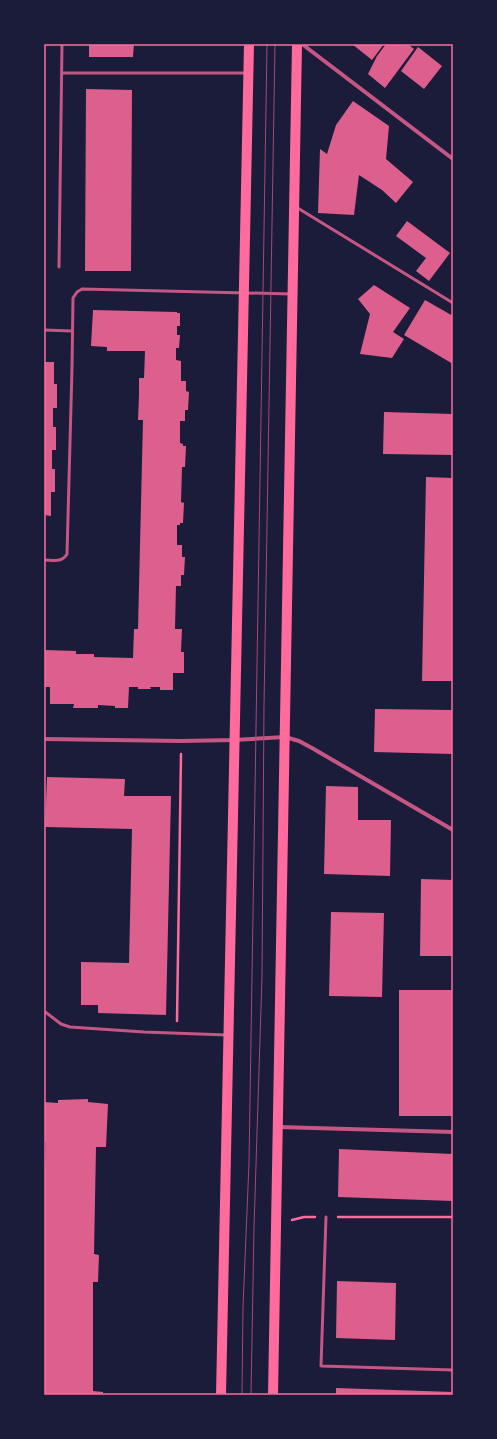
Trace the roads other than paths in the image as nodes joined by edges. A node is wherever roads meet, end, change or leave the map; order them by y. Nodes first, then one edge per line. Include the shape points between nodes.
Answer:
1 (62, 44) edge
2 (249, 44) edge
3 (297, 44) edge
4 (302, 44) edge
5 (62, 73) junction
6 (248, 73) junction
7 (453, 159) edge
8 (294, 206) junction
9 (59, 267) dead end
10 (244, 294) junction
11 (293, 294) junction
12 (453, 303) edge
13 (44, 330) edge
14 (72, 331) junction
15 (44, 560) edge
16 (285, 737) junction
17 (44, 739) edge
18 (234, 740) junction
19 (453, 830) edge
20 (44, 1011) edge
21 (229, 1035) junction
22 (278, 1127) junction
23 (453, 1132) edge
24 (326, 1217) road end
25 (453, 1370) edge
26 (221, 1395) edge
27 (273, 1395) edge

1 - 5 lane
2 - 6 main road
3 - 8 main road
4 - 7 street
5 - 6 lane
5 - 9 lane
6 - 10 main road
8 - 11 main road
8 - 12 lane
10 - 11 lane
10 - 14 lane via 82,289 73,298
10 - 18 main road
11 - 16 main road
13 - 14 lane
14 - 15 lane via 67,554 59,561
16 - 18 street
16 - 19 street via 312,748
16 - 22 main road
17 - 18 street
18 - 21 main road
20 - 21 lane via 61,1024 70,1027
21 - 26 main road
22 - 23 street
22 - 27 main road
24 - 25 lane via 321,1366

